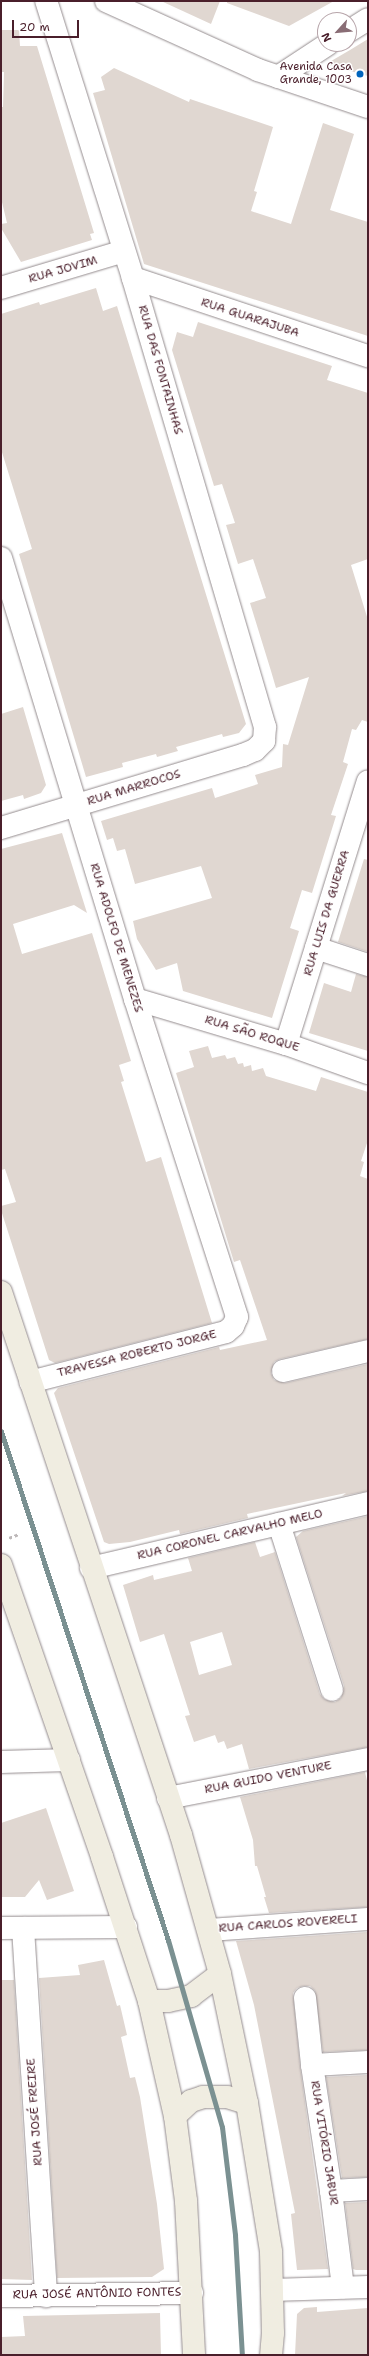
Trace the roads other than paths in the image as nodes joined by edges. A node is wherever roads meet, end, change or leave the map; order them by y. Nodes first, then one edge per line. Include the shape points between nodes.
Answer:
1 (46, 1) edge
2 (106, 1) edge
3 (368, 19) edge
4 (357, 26) edge
5 (317, 51) edge
6 (278, 78) junction
7 (368, 107) edge
8 (124, 251) junction
9 (133, 278) junction
10 (1, 288) edge
11 (368, 356) edge
12 (1, 558) edge
13 (264, 741) joint
14 (366, 792) edge
15 (75, 806) junction
16 (1, 828) edge
17 (316, 948) junction
18 (368, 965) edge
19 (135, 999) junction
20 (286, 1044) junction
21 (368, 1073) edge
22 (1, 1292) edge
23 (237, 1317) joint
24 (368, 1351) edge
25 (283, 1371) dead end
26 (30, 1382) junction
27 (368, 1503) edge
28 (279, 1524) junction
29 (1, 1565) edge
30 (91, 1568) junction
31 (332, 1690) dead end
32 (368, 1759) edge
33 (69, 1760) junction
34 (1, 1762) edge
35 (168, 1798) junction
36 (368, 1919) edge
37 (126, 1927) junction
38 (1, 1928) edge
39 (23, 1928) junction
40 (208, 1930) junction
41 (220, 1974) junction
42 (306, 1998) dead end
43 (149, 2001) junction
44 (368, 2062) edge
45 (312, 2065) junction
46 (247, 2103) junction
47 (175, 2116) junction
48 (368, 2189) edge
49 (331, 2191) junction
50 (343, 2287) junction
51 (368, 2287) edge
52 (272, 2290) junction
53 (192, 2292) junction
54 (1, 2296) edge
55 (46, 2296) junction
56 (194, 2355) edge
57 (271, 2355) edge

1 - 8 street, RUA DAS FONTAINHAS
2 - 6 street via 130,14
3 - 4 street
5 - 6 street
6 - 7 street
8 - 9 street, RUA DAS FONTAINHAS
8 - 10 street, RUA JOVIM
9 - 11 street, RUA GUARAJUBA
9 - 13 street, RUA DAS FONTAINHAS via 262,713
12 - 15 street, RUA ADOLFO DE MENEZES
13 - 15 street, RUA MARROCOS via 255,750 242,755
14 - 17 street, RUA LUIS DA GUERRA
15 - 16 street, RUA MARROCOS
15 - 19 street, RUA ADOLFO DE MENEZES
17 - 18 street
17 - 20 street, RUA LUIS DA GUERRA
19 - 20 street, RUA SÃO ROQUE
19 - 23 street, RUA ADOLFO DE MENEZES
20 - 21 street, RUA SÃO ROQUE
22 - 26 main road
23 - 26 street, TRAVESSA ROBERTO JORGE via 233,1326 226,1332
24 - 25 street
26 - 30 main road
27 - 28 street, RUA CORONEL CARVALHO MELO
28 - 30 street, RUA CORONEL CARVALHO MELO
28 - 31 street
29 - 33 main road
30 - 35 main road
32 - 35 street, RUA GUIDO VENTURE
33 - 34 street
33 - 37 main road
35 - 40 main road
36 - 40 street, RUA CARLOS ROVERELI
37 - 39 street
37 - 43 main road
38 - 39 street
39 - 55 street, RUA JOSÉ FREIRE
40 - 41 main road
41 - 43 main road via 191,1996 168,2001
41 - 46 main road
42 - 45 street, RUA VITÓRIO JABUR
43 - 47 main road
44 - 45 street
45 - 49 street, RUA VITÓRIO JABUR
46 - 47 main road via 227,2097 203,2096 191,2102
46 - 52 main road via 271,2252
47 - 53 main road via 186,2201
48 - 49 street
49 - 50 street, RUA VITÓRIO JABUR
50 - 51 street
50 - 52 street
52 - 57 main road
53 - 55 street, RUA JOSÉ ANTÔNIO FONTES
53 - 56 main road
54 - 55 street, RUA JOSÉ ANTÔNIO FONTES

